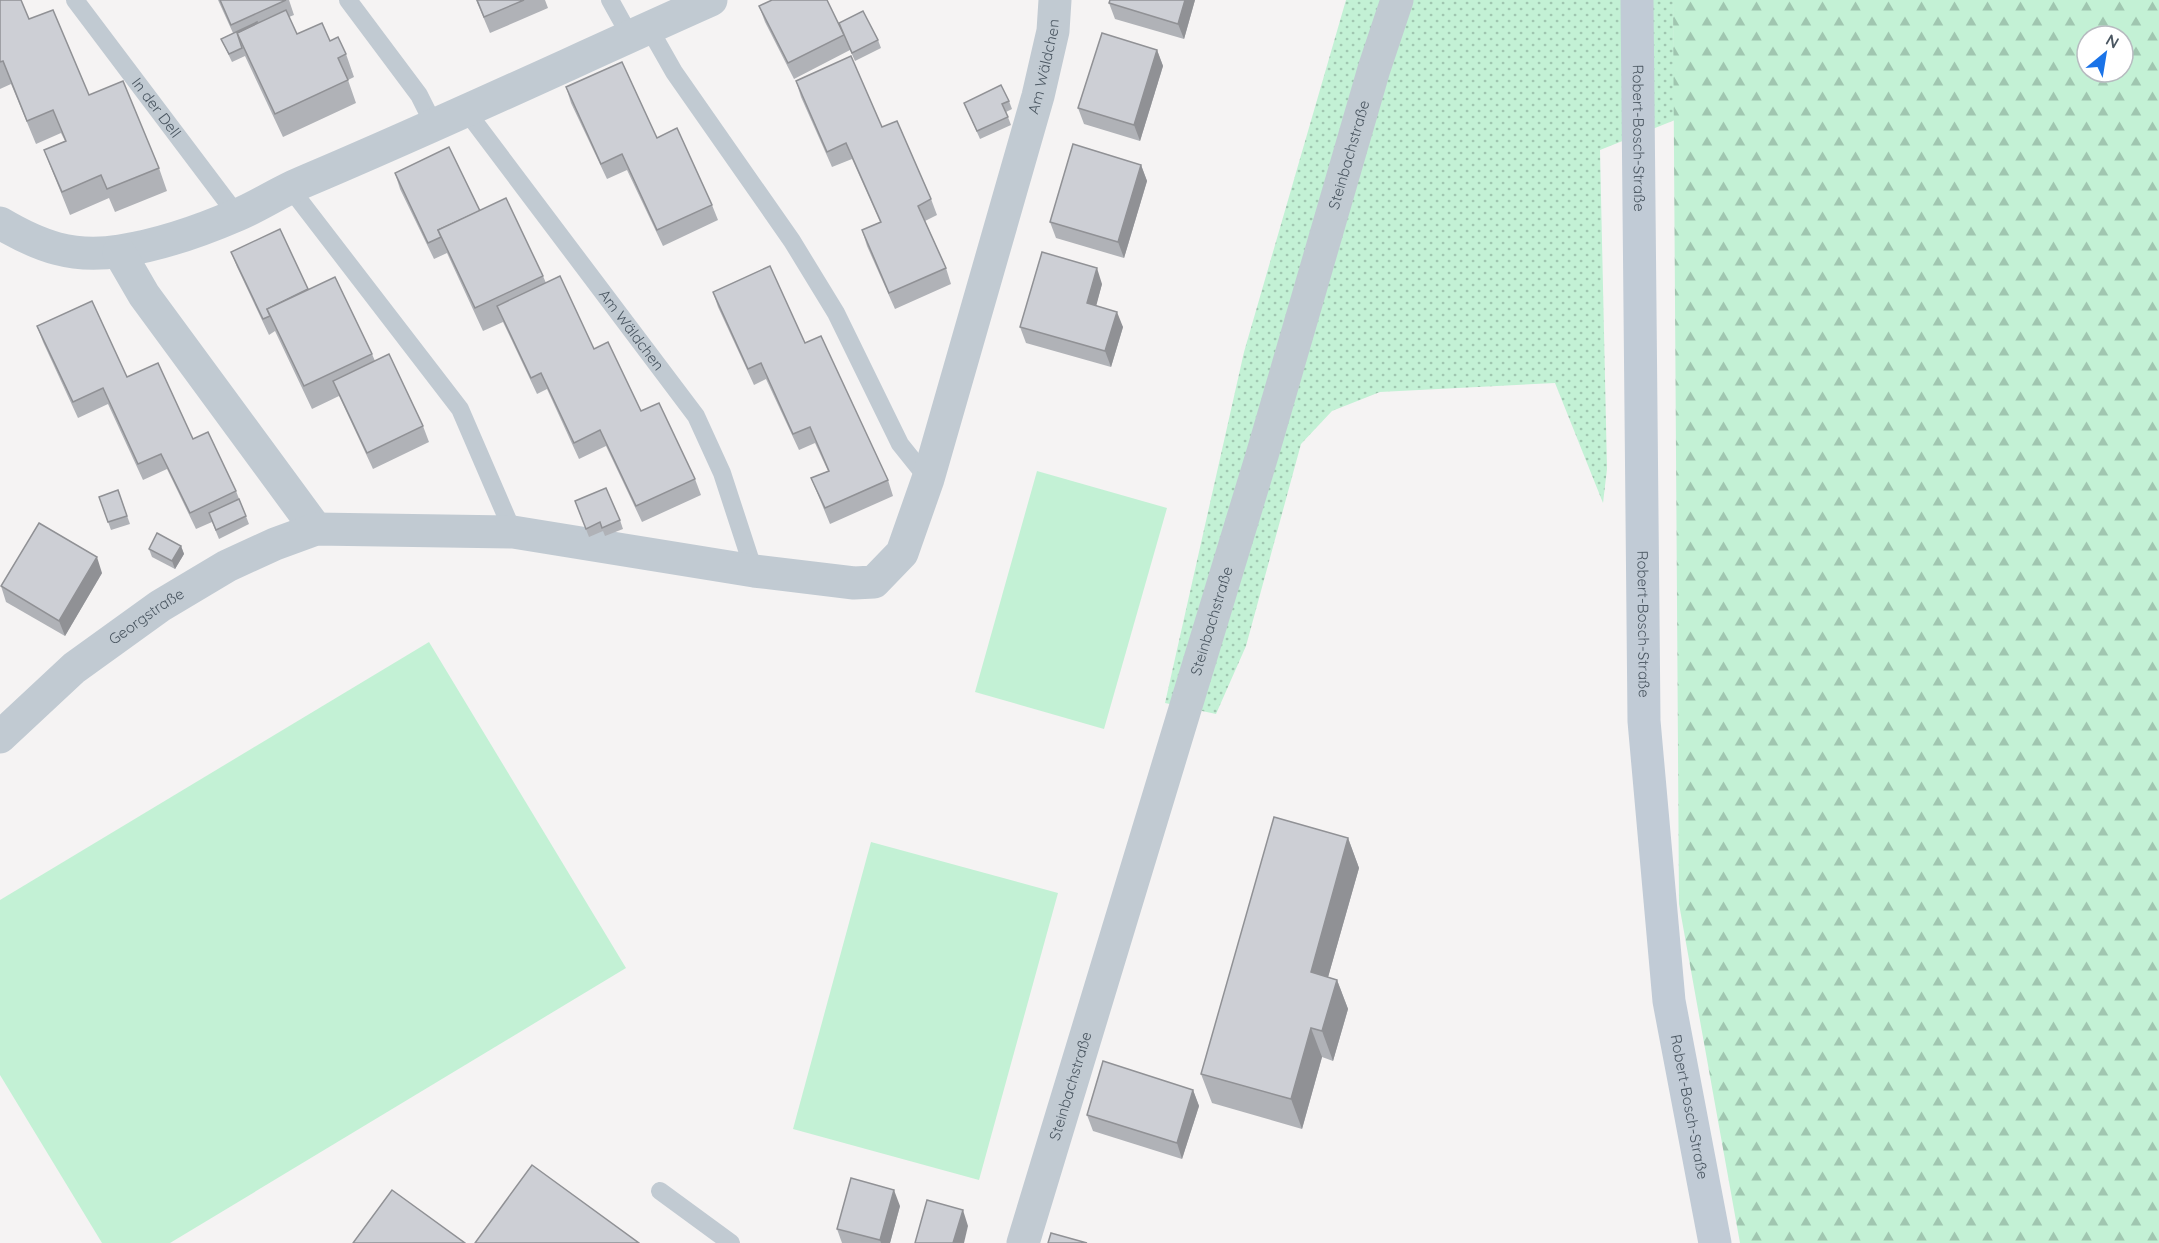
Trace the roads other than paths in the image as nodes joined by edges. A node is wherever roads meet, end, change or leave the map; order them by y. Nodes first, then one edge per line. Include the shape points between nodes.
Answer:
1 (75, 0) edge
2 (348, 0) edge
3 (610, 0) edge
4 (711, 0) edge
5 (1054, 0) edge
6 (1397, 0) edge
7 (1637, 0) edge
8 (640, 32) junction
9 (467, 112) junction
10 (435, 127) junction
11 (290, 188) junction
12 (237, 215) junction
13 (0, 223) edge
14 (119, 252) junction
15 (928, 479) junction
16 (316, 529) junction
17 (513, 532) junction
18 (754, 572) junction
19 (3, 729) edge
20 (660, 1191) dead end
21 (731, 1243) edge
22 (1023, 1243) edge
23 (1715, 1243) edge

1 - 12 lane, In der Dell
2 - 10 lane via 419,95
3 - 8 lane
4 - 8 street
5 - 15 street, Am Wäldchen via 1053,31 1038,96
6 - 22 street, Steinbachstraße
7 - 23 main road, Robert-Bosch-Straße via 1644,721 1669,1001
8 - 9 street
8 - 15 lane via 674,72 792,241 836,313 900,444
9 - 10 street
9 - 18 lane, Am Wäldchen via 696,416 722,473
10 - 11 street
11 - 12 street
11 - 17 lane via 460,409
12 - 14 street via 172,240
13 - 14 street via 32,242 74,253
14 - 16 street via 144,296
15 - 18 street, Am Wäldchen via 902,553 874,582
16 - 17 street, Am Wäldchen
16 - 19 street, Georgstraße via 227,566 160,606 74,668
17 - 18 street, Am Wäldchen
20 - 21 lane

